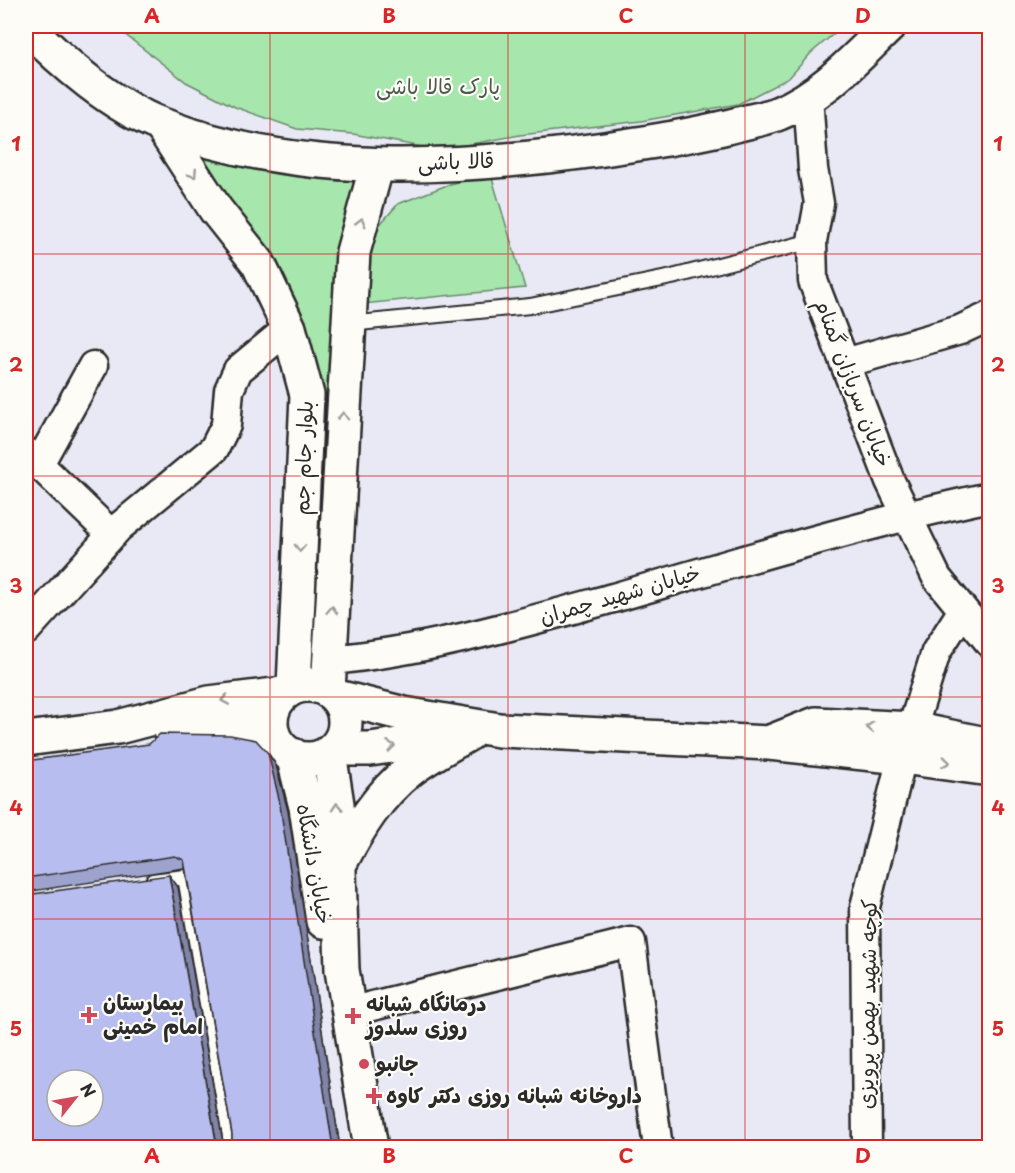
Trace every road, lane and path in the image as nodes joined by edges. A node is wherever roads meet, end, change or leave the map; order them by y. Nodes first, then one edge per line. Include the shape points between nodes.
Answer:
1 (27, 26) edge
2 (889, 26) edge
3 (808, 96) junction
4 (161, 125) junction
5 (377, 165) junction
6 (812, 241) junction
7 (990, 316) edge
8 (347, 324) junction
9 (289, 328) junction
10 (844, 363) junction
11 (93, 366) dead end
12 (32, 458) edge
13 (990, 497) edge
14 (908, 514) junction
15 (112, 535) junction
16 (963, 610) junction
17 (26, 630) edge
18 (990, 643) edge
19 (332, 682) junction
20 (289, 690) junction
21 (118, 727) junction
22 (484, 732) junction
23 (26, 739) edge
24 (907, 743) junction
25 (283, 745) junction
26 (990, 745) edge
27 (331, 751) junction
28 (990, 769) edge
29 (339, 865) junction
30 (139, 883) edge
31 (342, 970) junction
32 (348, 1012) junction
33 (232, 1148) edge
34 (371, 1148) edge
35 (658, 1148) edge
36 (867, 1148) edge

1 - 4 main road, قالا باشی via 99,90
2 - 3 main road, قالا باشی via 852,63
3 - 5 main road, قالا باشی via 779,113 701,134 528,159
3 - 6 street, خیابان سربازان گمنام via 819,203
4 - 5 main road, قالا باشی via 237,148 300,161
4 -> 9 main road, بلوار جام جم via 216,210 258,263
8 -> 5 main road, بلوار جام جم via 353,252
6 - 8 lane via 672,277 530,306
6 - 10 street, خیابان سربازان گمنام via 813,281
7 - 10 street via 960,330
19 -> 8 main road, بلوار جام جم
9 - 15 street via 238,370 229,390 226,425 214,449
9 -> 20 main road, بلوار جام جم via 308,395
10 - 14 street, خیابان سربازان گمنام via 890,481
11 - 12 street
12 - 15 street
13 - 14 street, خیابان شهید چمران
14 - 16 street, خیابان سربازان گمنام via 937,578
14 - 19 street, خیابان شهید چمران via 480,635 391,654
15 - 17 street
16 - 18 street, خیابان سربازان گمنام
16 - 24 street, کوچه شهید بهمن پرویزی via 936,652
19 - 20 main road
19 - 22 main road via 404,714
19 - 27 main road via 346,721 344,734
20 -> 21 main road via 209,703
20 - 25 main road via 272,711
21 - 23 main road
21 - 25 main road via 241,728
22 - 24 main road via 769,743
27 -> 22 main road
22 - 29 main road via 410,770 357,830
24 - 26 main road
24 -> 28 main road
24 - 36 street, کوچه شهید بهمن پرویزی via 865,908
25 - 27 main road via 311,759
25 - 31 main road, خیابان دانشگاه via 306,807 324,924
29 -> 27 main road, خیابان دانشگاه
29 - 31 main road, خیابان دانشگاه
30 - 33 lane via 185,876
31 - 32 main road, خیابان دانشگاه
32 - 34 main road, خیابان دانشگاه
32 - 35 street via 631,942

